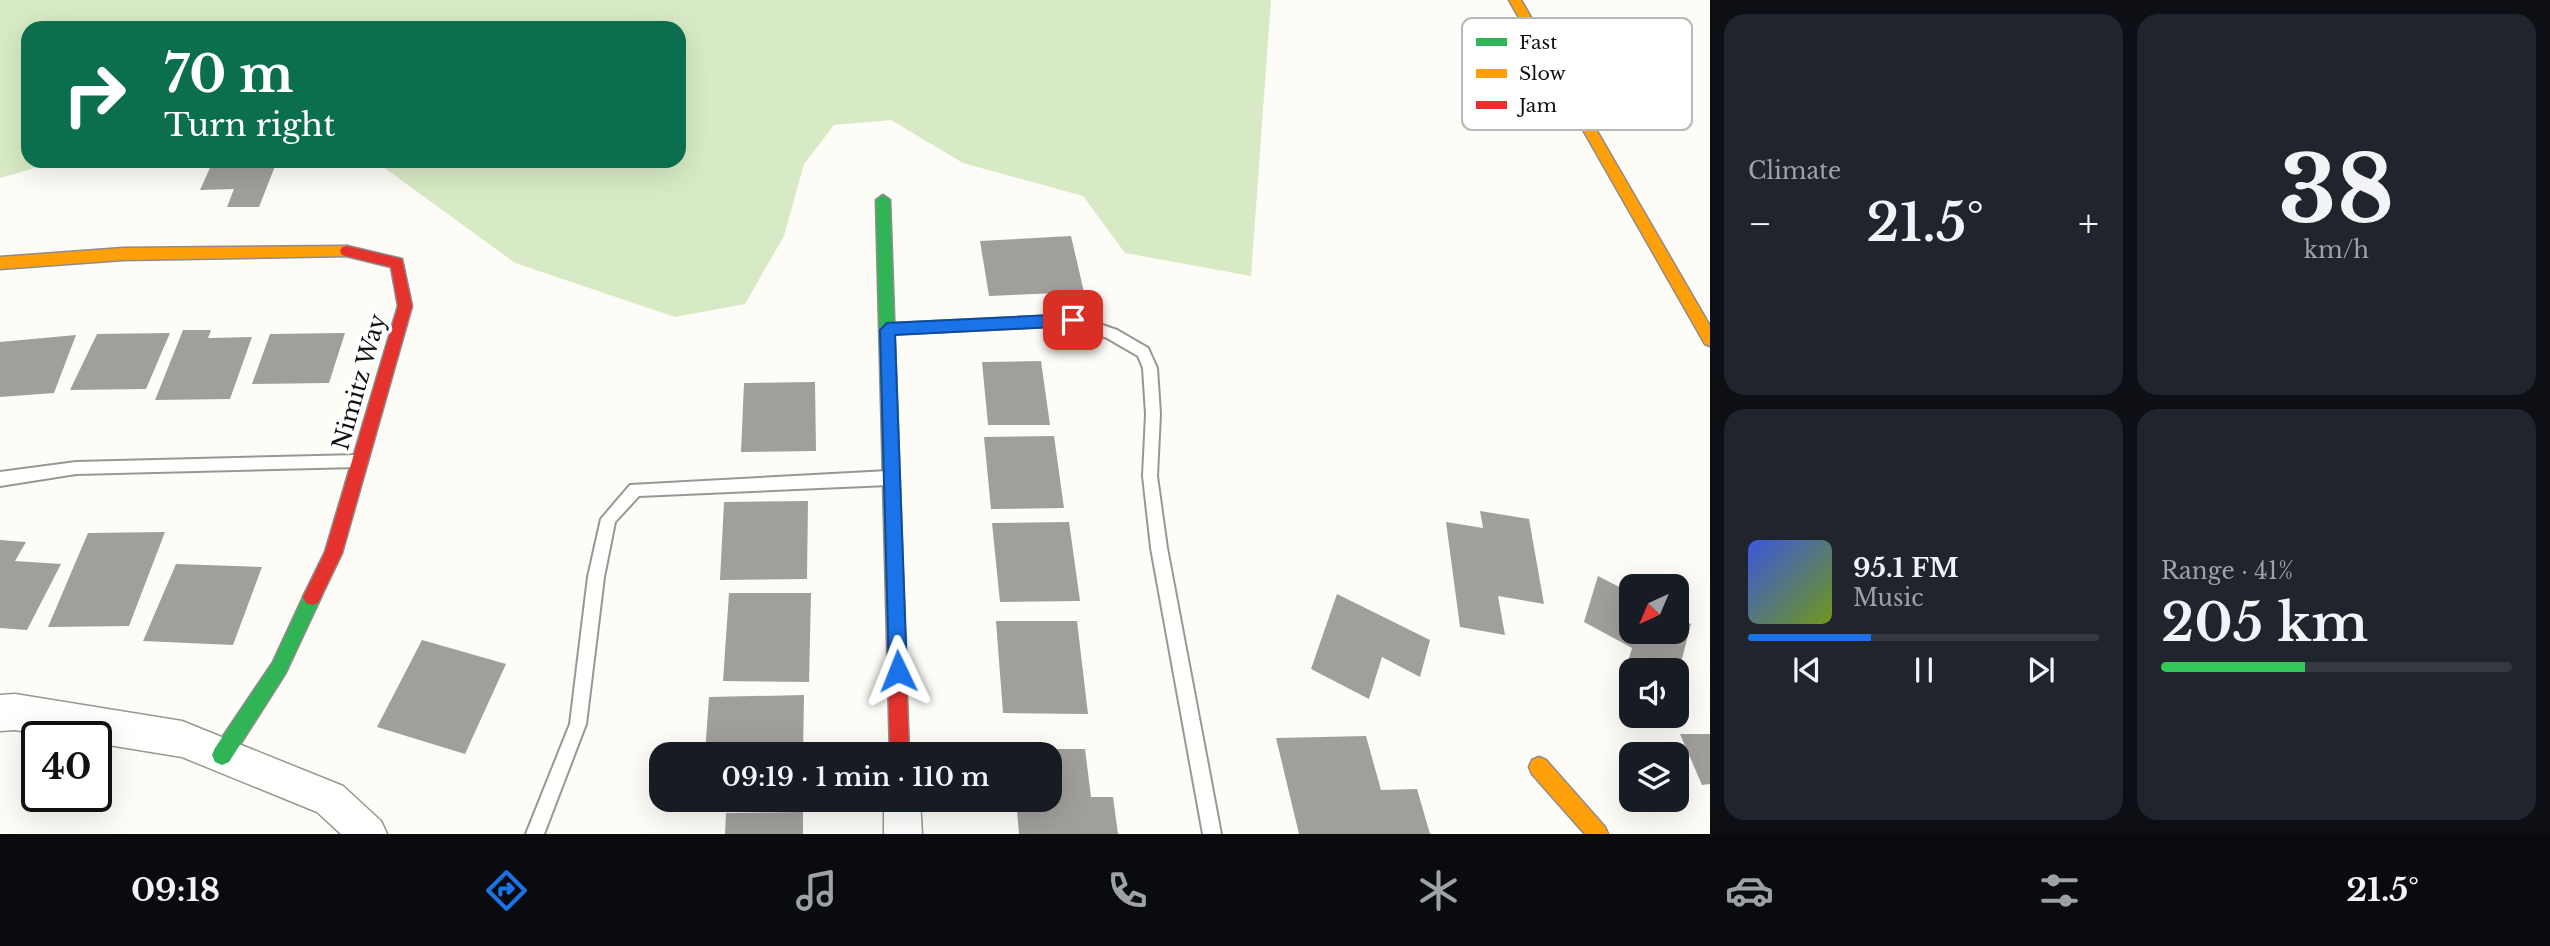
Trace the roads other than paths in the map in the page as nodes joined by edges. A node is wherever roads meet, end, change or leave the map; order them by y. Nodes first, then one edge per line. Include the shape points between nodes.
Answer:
1 (1515, 0) edge
2 (1525, 18) edge
3 (1590, 130) edge
4 (883, 200) dead end
5 (0, 264) edge
6 (887, 330) junction
7 (1710, 340) edge
8 (359, 461) junction
9 (892, 478) junction
10 (0, 479) edge
11 (0, 713) edge
12 (900, 742) edge
13 (222, 755) junction
14 (1539, 766) dead end
15 (902, 812) edge
16 (368, 834) edge
17 (535, 834) edge
18 (903, 834) edge
19 (1212, 834) edge
20 (1598, 834) edge

1 - 2 street
3 - 7 street
4 - 6 street
5 - 8 street, Nimitz Way via 123,254 352,251 397,263 405,306
6 - 9 street
6 - 19 lane via 1073,320 1143,352 1150,368 1150,476 1159,548
8 - 10 lane via 76,468
8 - 13 street, Nimitz Way via 332,552 279,668
9 - 12 street
9 - 17 lane via 635,490 608,519 578,724
11 - 13 street via 182,738
13 - 16 street via 330,799
14 - 20 street
15 - 18 street

